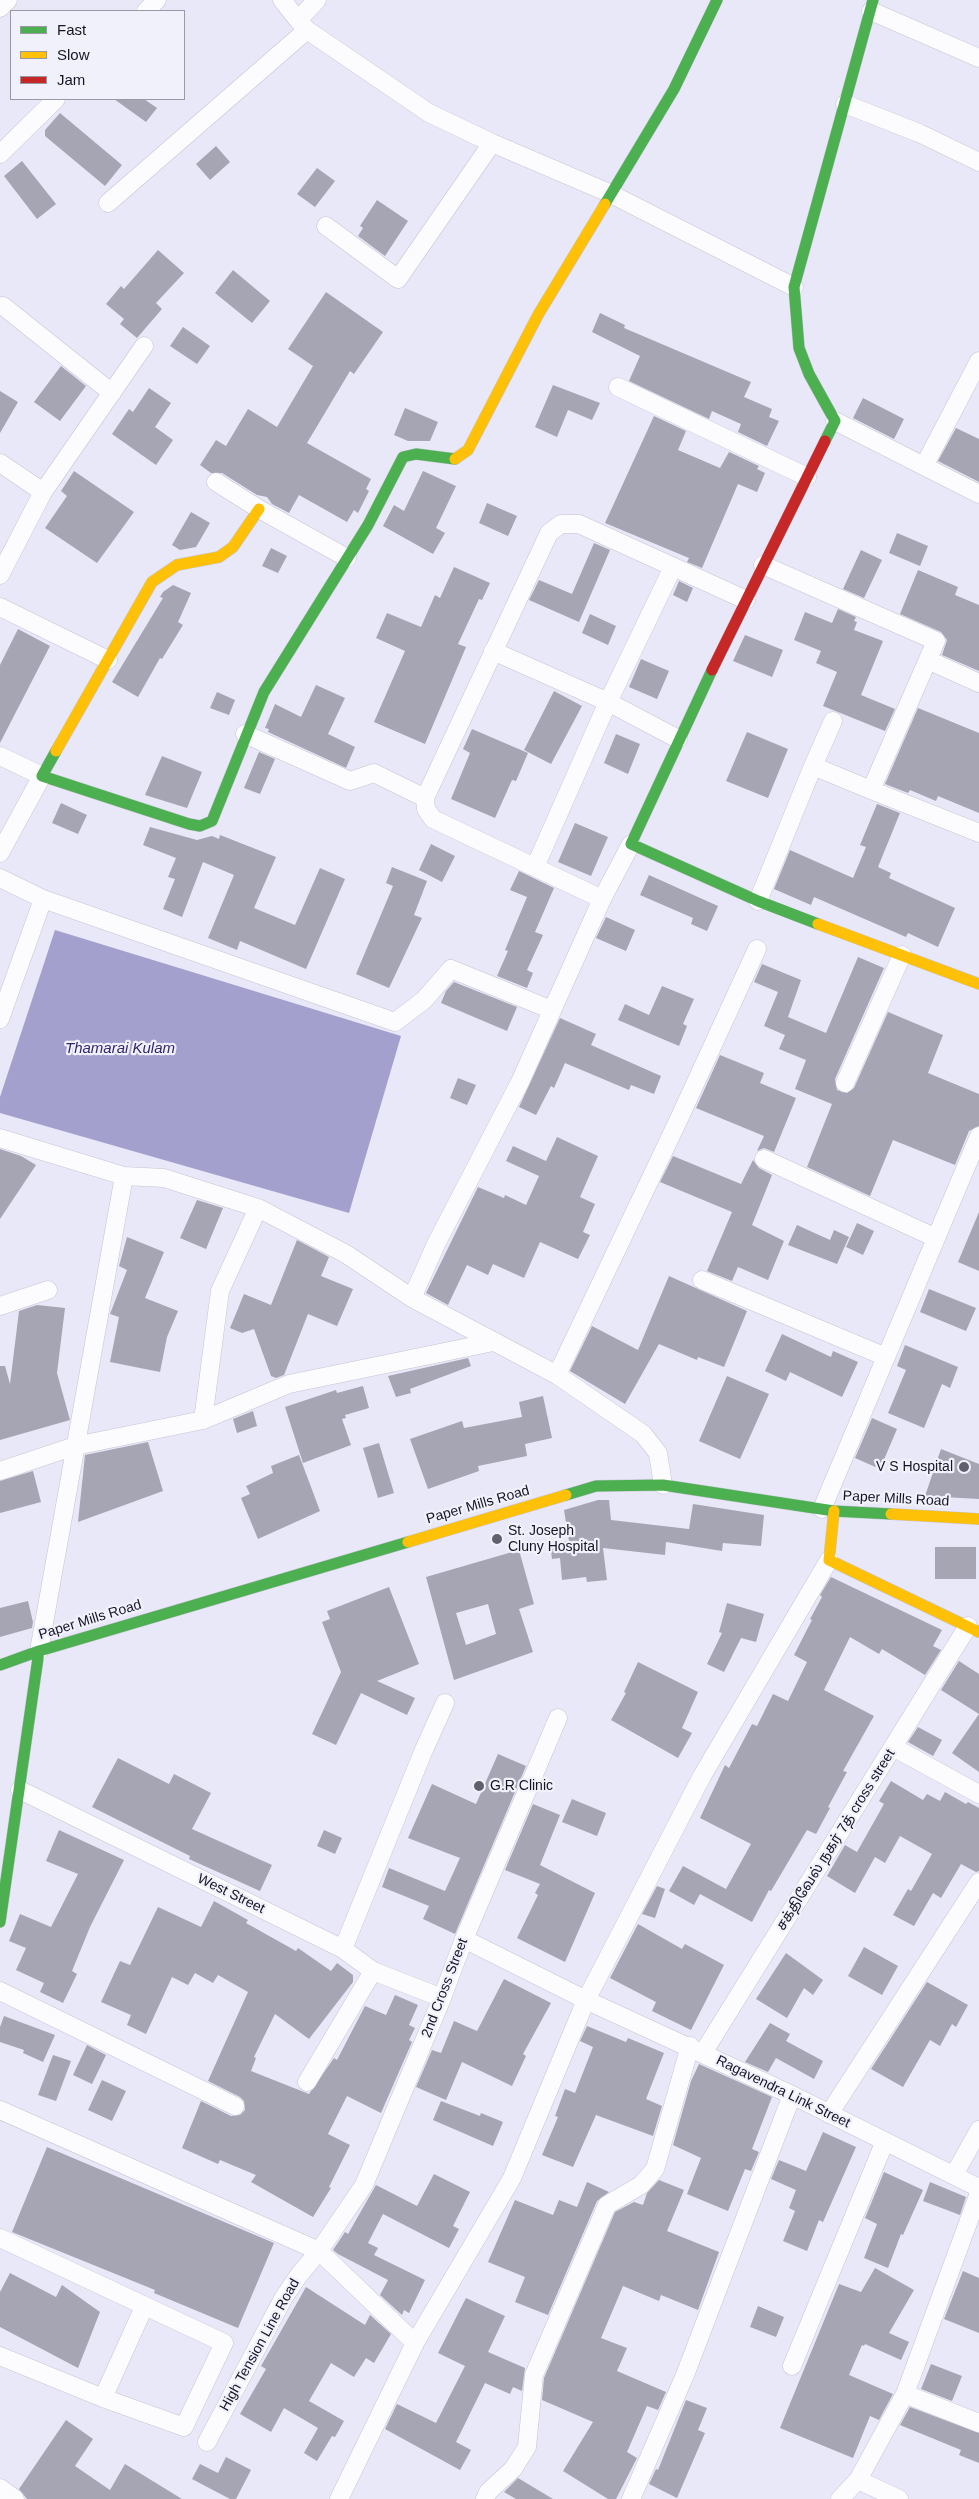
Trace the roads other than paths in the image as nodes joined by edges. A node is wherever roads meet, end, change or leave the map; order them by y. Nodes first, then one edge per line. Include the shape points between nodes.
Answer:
1 (8, 0) edge
2 (157, 0) edge
3 (282, 0) edge
4 (317, 0) edge
5 (717, 0) edge
6 (872, 5) edge
7 (0, 8) edge
8 (147, 10) edge
9 (302, 25) junction
10 (979, 58) edge
11 (55, 100) edge
12 (845, 104) junction
13 (492, 143) junction
14 (1, 150) edge
15 (979, 162) edge
16 (609, 193) junction
17 (108, 204) dead end
18 (326, 226) dead end
19 (794, 287) junction
20 (3, 306) dead end
21 (144, 346) dead end
22 (979, 361) edge
23 (618, 387) dead end
24 (112, 393) junction
25 (835, 421) junction
26 (0, 463) edge
27 (924, 466) junction
28 (807, 477) junction
29 (216, 482) dead end
30 (43, 492) junction
31 (979, 494) edge
32 (258, 509) junction
33 (347, 558) junction
34 (763, 565) junction
35 (673, 567) junction
36 (0, 575) edge
37 (746, 600) junction
38 (0, 607) edge
39 (494, 651) junction
40 (108, 660) junction
41 (928, 660) junction
42 (979, 682) edge
43 (608, 702) junction
44 (833, 721) dead end
45 (245, 734) junction
46 (678, 739) junction
47 (0, 756) edge
48 (813, 766) junction
49 (42, 776) junction
50 (871, 790) junction
51 (425, 798) junction
52 (979, 833) edge
53 (631, 844) junction
54 (0, 853) edge
55 (535, 867) junction
56 (0, 878) edge
57 (43, 899) junction
58 (602, 899) junction
59 (758, 901) junction
60 (756, 949) dead end
61 (902, 956) junction
62 (979, 984) edge
63 (552, 1010) junction
64 (0, 1019) edge
65 (844, 1083) dead end
66 (979, 1136) edge
67 (0, 1138) edge
68 (764, 1158) dead end
69 (124, 1176) junction
70 (258, 1208) junction
71 (936, 1238) junction
72 (702, 1280) dead end
73 (48, 1290) dead end
74 (412, 1298) junction
75 (0, 1306) edge
76 (493, 1342) junction
77 (886, 1357) junction
78 (557, 1375) junction
79 (203, 1420) junction
80 (76, 1446) junction
81 (0, 1472) edge
82 (663, 1485) junction
83 (828, 1510) junction
84 (979, 1519) edge
85 (829, 1560) junction
86 (974, 1629) edge
87 (39, 1651) junction
88 (0, 1665) edge
89 (445, 1703) dead end
90 (558, 1718) dead end
91 (893, 1747) junction
92 (20, 1790) junction
93 (979, 1794) edge
94 (7, 1825) edge
95 (979, 1882) edge
96 (0, 1922) edge
97 (464, 1939) junction
98 (343, 1950) junction
99 (373, 1971) junction
100 (0, 1991) edge
101 (442, 1998) junction
102 (586, 2000) junction
103 (697, 2050) junction
104 (306, 2082) dead end
105 (792, 2095) junction
106 (235, 2106) dead end
107 (0, 2110) edge
108 (830, 2114) junction
109 (979, 2130) edge
110 (885, 2141) junction
111 (954, 2175) junction
112 (979, 2188) edge
113 (979, 2193) edge
114 (0, 2238) edge
115 (319, 2251) junction
116 (144, 2307) junction
117 (415, 2343) junction
118 (0, 2356) edge
119 (792, 2366) dead end
120 (905, 2394) junction
121 (103, 2398) junction
122 (979, 2423) edge
123 (207, 2442) dead end
124 (858, 2480) junction
125 (0, 2488) edge
126 (15, 2499) edge
127 (339, 2499) edge
128 (485, 2499) edge
129 (631, 2499) edge
130 (840, 2499) edge
131 (900, 2499) edge

1 - 7 street
2 - 8 street
3 - 9 street
4 - 9 street
5 - 16 street via 674,89
6 - 10 street
6 - 12 street
9 - 13 street via 429,113
9 - 17 street
11 - 14 street
12 - 15 street via 919,133
12 - 19 street
13 - 16 street
13 - 18 street via 398,279
16 - 19 street
16 - 33 street via 520,346 468,450 456,459 416,454 402,457 368,525
19 - 25 street via 800,348 809,374
20 - 24 street
21 - 24 street
22 - 27 street
23 - 28 street
24 - 30 street
25 - 27 street
25 - 28 street
26 - 30 street
27 - 31 street
28 - 34 street
29 - 32 street
30 - 36 street
32 - 33 street
32 - 40 street via 233,547 219,557 177,565 152,582
33 - 45 street via 264,692
34 - 37 street
34 - 41 street via 936,641
35 - 37 street
35 - 39 street via 579,524 562,524 549,533
35 - 43 street
37 - 46 street
38 - 40 street
39 - 43 street
39 - 51 street
40 - 49 street
41 - 42 street
41 - 50 street
43 - 46 street
43 - 55 street
44 - 48 street
45 - 49 street via 212,821 200,826
45 - 51 street via 350,782 374,773
46 - 53 street
47 - 49 street
48 - 50 street
48 - 59 street
49 - 54 street
50 - 52 street
51 - 55 street via 426,809 433,819
53 - 58 street
53 - 59 street
55 - 58 street
56 - 57 street
57 - 63 street via 395,1022 424,1000 451,969
57 - 64 street
58 - 63 street
59 - 61 street
60 - 78 street
61 - 62 street
61 - 65 street
63 - 74 street via 520,1082 437,1242
66 - 71 street
67 - 69 street
68 - 71 street
69 - 70 street via 164,1178
69 - 80 street
70 - 74 street via 346,1254
70 - 79 street via 220,1292
71 - 77 street
72 - 77 street
73 - 75 street
74 - 76 street
76 - 78 street
76 - 79 street via 289,1384
77 - 83 street
78 - 82 street via 642,1434 658,1453
79 - 80 street
80 - 81 street
80 - 87 street
82 - 83 street, Paper Mills Road
82 - 87 street, Paper Mills Road via 596,1486
83 - 84 street, Paper Mills Road
83 - 85 street
85 - 86 street
85 - 102 street via 702,1776
86 - 91 street, சக்திவேல் நகர் 7த் cross street
87 - 88 street, Paper Mills Road
87 - 92 street
89 - 98 street
90 - 97 street, 2nd Cross Street
91 - 93 street
91 - 103 street, சக்திவேல் நகர் 7த் cross street
92 - 94 street
92 - 98 street, West Street
94 - 96 street
95 - 108 street
97 - 101 street, 2nd Cross Street
97 - 102 street, Ragavendra Link Street
98 - 99 street, West Street
99 - 101 street, West Street
99 - 104 street
100 - 106 street
101 - 115 street, 2nd Cross Street via 364,2185
102 - 103 street, Ragavendra Link Street
102 - 117 street via 512,2178
103 - 105 street, Ragavendra Link Street
103 - 128 street, சக்திவேல் நகர் 7த் cross street via 654,2169 641,2185 607,2205 534,2375 527,2447 513,2470 488,2492
105 - 108 street, Ragavendra Link Street
105 - 129 street via 684,2375
107 - 115 street
108 - 110 street, Ragavendra Link Street
109 - 111 street
110 - 111 street, Ragavendra Link Street
110 - 119 street
111 - 112 street, Ragavendra Link Street
113 - 120 street
114 - 116 street
115 - 117 street
115 - 123 street, High Tension Line Road via 284,2297
116 - 121 street
116 - 121 street via 224,2343 184,2427
117 - 127 street
118 - 121 street
120 - 122 street
120 - 124 street
124 - 130 street
124 - 131 street
125 - 126 street

